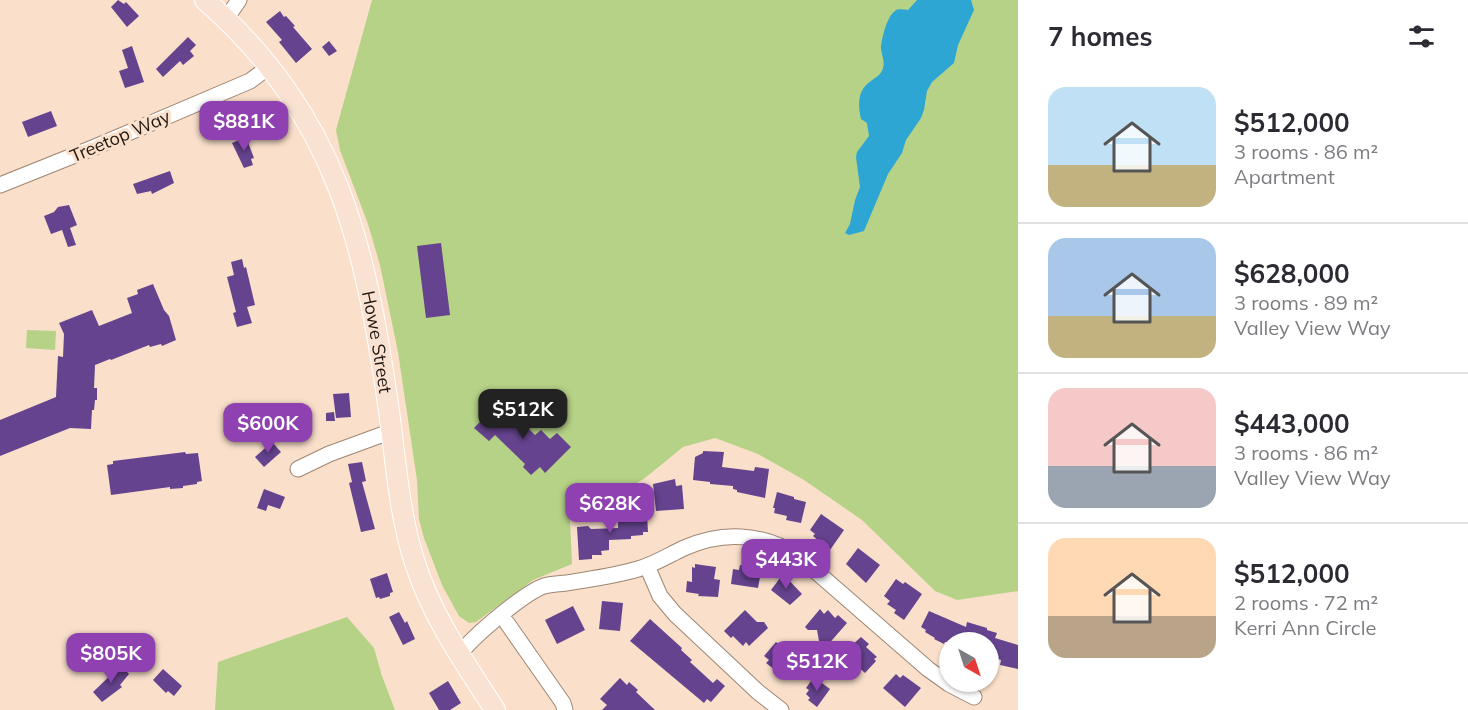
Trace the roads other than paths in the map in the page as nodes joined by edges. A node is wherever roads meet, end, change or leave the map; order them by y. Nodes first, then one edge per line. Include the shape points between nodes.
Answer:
1 (205, 0) edge
2 (238, 0) edge
3 (226, 19) junction
4 (270, 66) junction
5 (0, 184) edge
6 (392, 431) junction
7 (298, 469) dead end
8 (647, 566) junction
9 (557, 584) junction
10 (507, 623) junction
11 (459, 655) junction
12 (974, 697) dead end
13 (495, 710) edge
14 (565, 710) edge
15 (781, 710) edge

1 - 3 main road, Howe Street
2 - 3 street
3 - 4 main road, Howe Street
4 - 5 street, Treetop Way via 250,81
4 - 6 main road, Howe Street via 316,135 344,200 374,316
6 - 7 street
6 - 11 main road, Howe Street via 401,510 415,564 429,600
8 - 9 street via 608,577
8 - 12 street via 707,539 735,536 772,542 805,560 928,669
8 - 15 street via 660,596 675,614
9 - 10 street
9 - 11 street via 545,585 525,596 472,639
10 - 11 street via 481,645
10 - 14 street
11 - 13 main road, Howe Street

